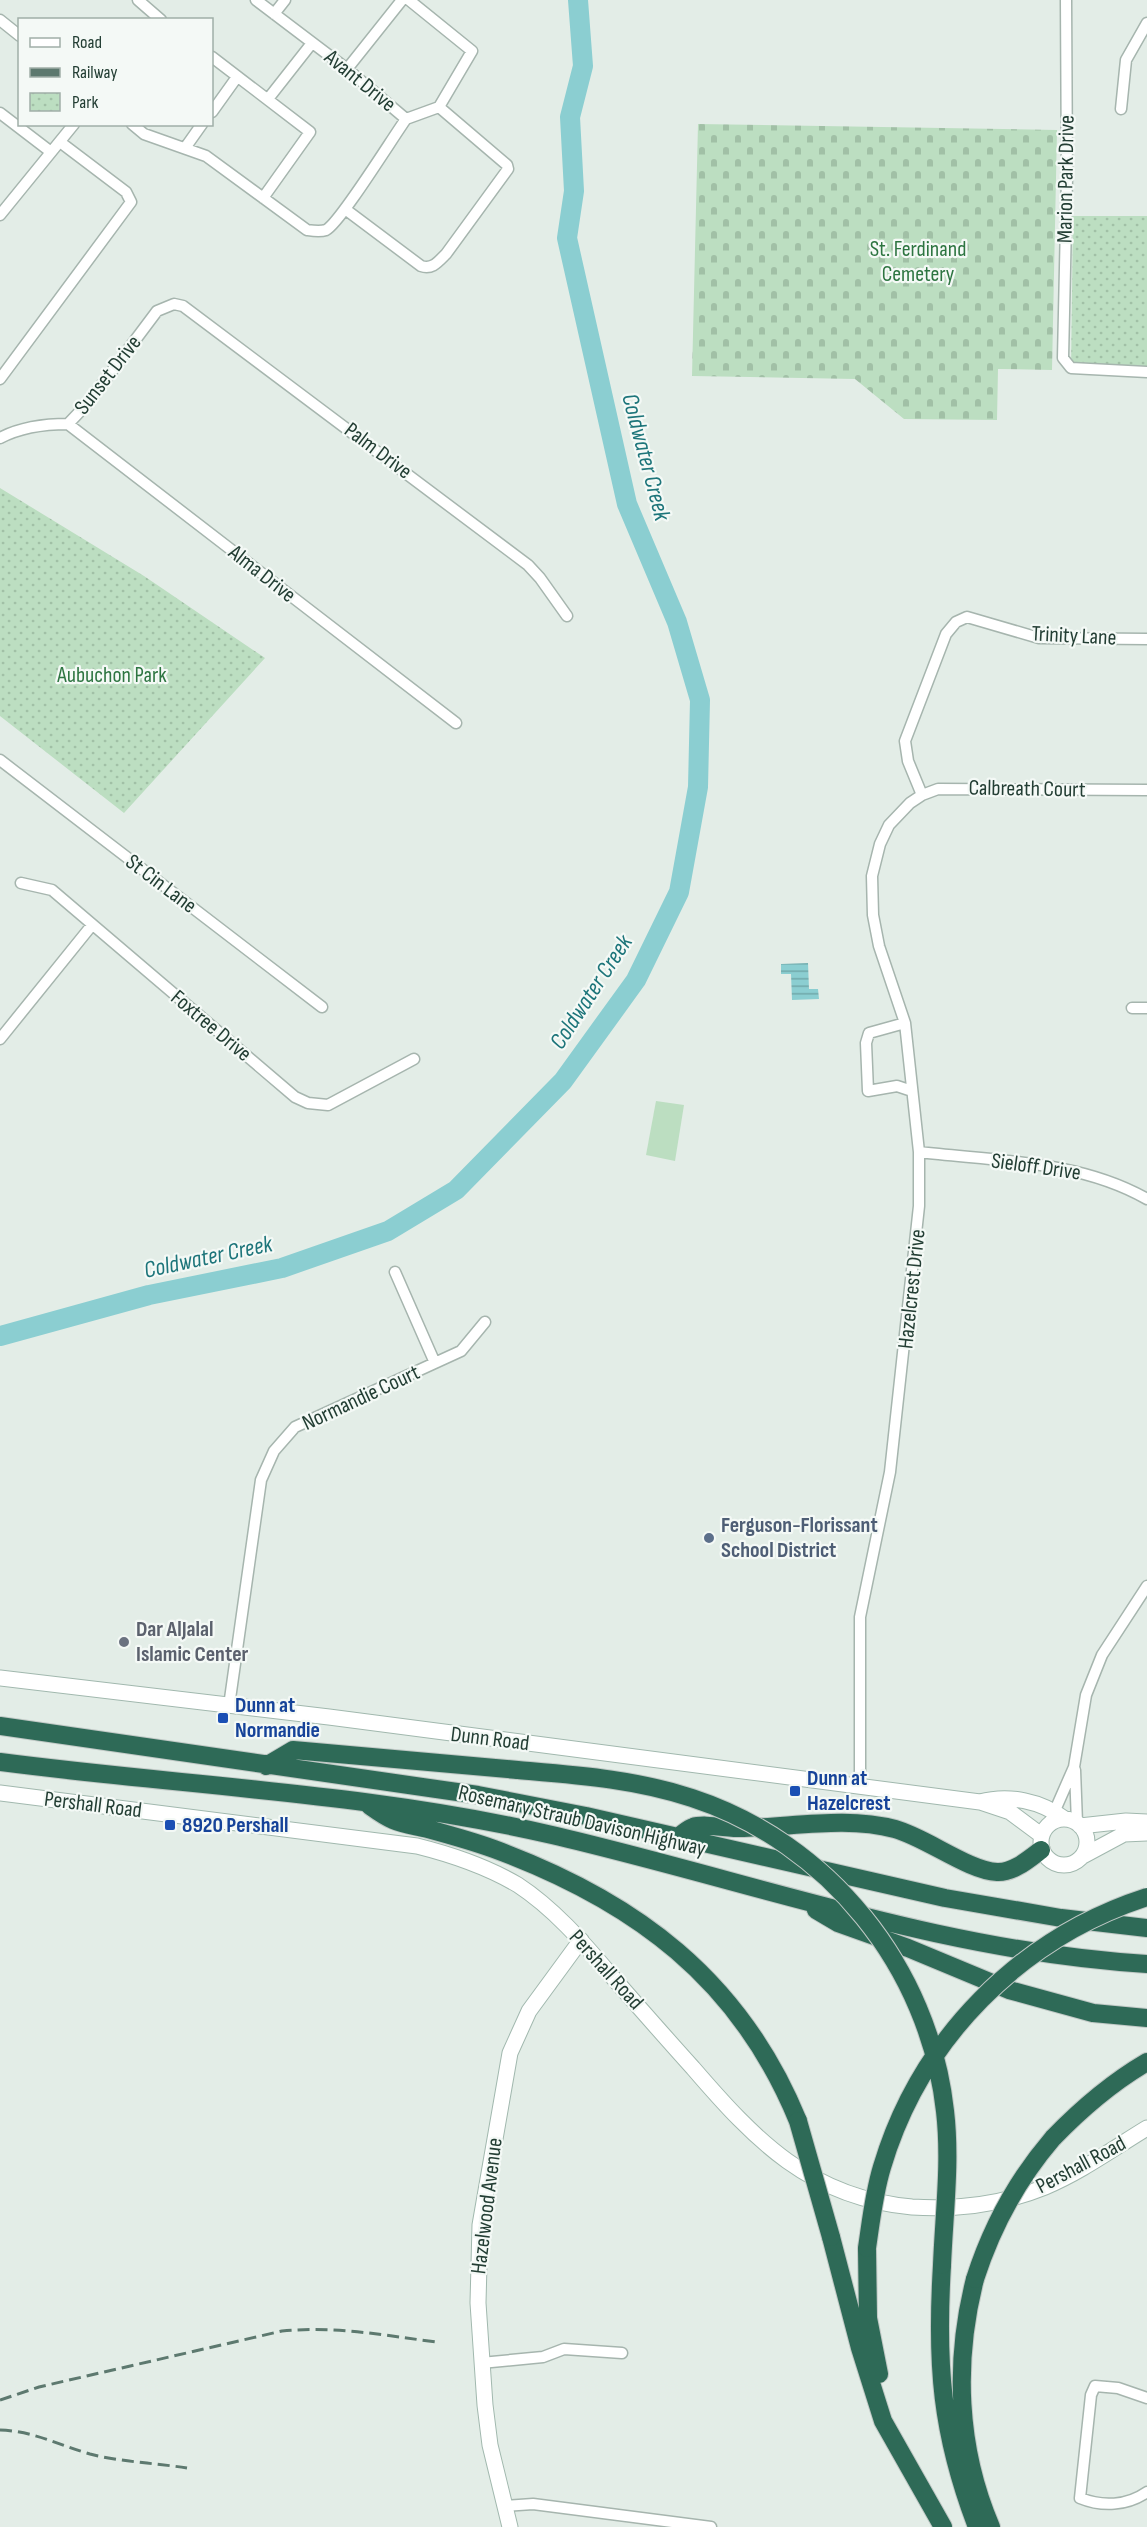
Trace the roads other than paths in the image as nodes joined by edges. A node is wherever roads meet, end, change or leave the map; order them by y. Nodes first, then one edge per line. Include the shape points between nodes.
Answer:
1 (138, 0) edge
2 (256, 0) edge
3 (285, 0) edge
4 (402, 0) edge
5 (409, 0) edge
6 (1066, 0) edge
7 (274, 14) junction
8 (159, 18) edge
9 (0, 20) edge
10 (1147, 23) edge
11 (18, 34) edge
12 (312, 43) junction
13 (213, 58) edge
14 (346, 69) junction
15 (237, 77) junction
16 (268, 99) junction
17 (439, 107) junction
18 (1121, 109) dead end
19 (213, 111) edge
20 (0, 113) edge
21 (406, 119) junction
22 (72, 126) edge
23 (134, 126) edge
24 (201, 126) edge
25 (60, 142) junction
26 (185, 148) junction
27 (51, 152) junction
28 (263, 198) junction
29 (345, 209) junction
30 (0, 215) edge
31 (174, 304) joint
32 (1147, 372) edge
33 (0, 379) edge
34 (68, 424) junction
35 (0, 438) edge
36 (567, 616) dead end
37 (1147, 639) edge
38 (456, 723) dead end
39 (0, 760) edge
40 (1147, 790) edge
41 (922, 795) junction
42 (910, 803) joint
43 (21, 883) dead end
44 (92, 925) junction
45 (322, 1007) dead end
46 (1132, 1008) dead end
47 (1147, 1008) edge
48 (905, 1023) junction
49 (0, 1039) edge
50 (414, 1059) dead end
51 (912, 1090) junction
52 (920, 1152) junction
53 (1147, 1199) edge
54 (396, 1272) dead end
55 (484, 1323) dead end
56 (435, 1363) junction
57 (1147, 1586) edge
58 (0, 1678) edge
59 (230, 1706) junction
60 (0, 1726) edge
61 (0, 1762) edge
62 (266, 1766) junction
63 (1074, 1767) junction
64 (860, 1787) junction
65 (0, 1793) edge
66 (363, 1802) junction
67 (980, 1802) junction
68 (1147, 1822) edge
69 (1058, 1827) junction
70 (1147, 1833) edge
71 (678, 1837) junction
72 (1083, 1856) junction
73 (1147, 1897) edge
74 (796, 1898) junction
75 (1147, 1928) edge
76 (581, 1940) junction
77 (1147, 1964) edge
78 (1147, 2018) edge
79 (1147, 2062) edge
80 (1147, 2128) edge
81 (622, 2353) dead end
82 (481, 2363) junction
83 (1147, 2398) edge
84 (911, 2472) junction
85 (1147, 2492) edge
86 (504, 2506) junction
87 (510, 2527) edge
88 (711, 2527) edge
89 (943, 2527) edge
90 (976, 2527) edge
91 (991, 2527) edge

1 - 8 street
2 - 7 street, Avant Drive
3 - 7 street
4 - 14 street
5 - 17 street via 472,51
6 - 32 street, Marion Park Drive via 1063,358 1071,368
7 - 12 street, Avant Drive
9 - 11 street
10 - 18 street via 1126,60
12 - 14 street, Avant Drive
12 - 16 street
13 - 15 street
14 - 21 street, Avant Drive
15 - 16 street
15 - 19 street
16 - 28 street via 310,132
17 - 21 street
17 - 29 street via 508,169 446,254 433,266 421,266
20 - 27 street
21 - 29 street, Avant Drive
22 - 25 street
23 - 26 street via 144,134
24 - 26 street
25 - 27 street
25 - 33 street via 126,192 131,202
26 - 28 street via 206,156
27 - 30 street
28 - 29 street, Avant Drive via 307,230 319,232 328,229
31 - 34 street, Sunset Drive via 157,311 84,409
31 - 36 street, Palm Drive via 189,309 528,565
34 - 35 street, Sunset Drive via 14,431
34 - 38 street, Alma Drive
37 - 41 street, Trinity Lane via 1039,638 967,617 956,622 946,634 904,741
39 - 45 street, St Cin Lane
40 - 41 street, Calbreath Court via 961,788 938,789
41 - 42 street, Calbreath Court
42 - 48 street, Hazelcrest Drive via 889,825 872,876 879,945
43 - 44 street, Foxtree Drive via 52,890
44 - 49 street
44 - 50 street, Foxtree Drive via 295,1097 308,1103 328,1105
46 - 47 street
48 - 51 street, Hazelcrest Drive
48 - 51 street via 869,1033 868,1091 897,1086
51 - 52 street, Hazelcrest Drive
52 - 53 street, Sieloff Drive via 1076,1170
52 - 64 street, Hazelcrest Drive via 919,1216 898,1422 860,1617
54 - 56 street
55 - 56 street, Normandie Court via 461,1351
56 - 59 street, Normandie Court via 295,1428 274,1450 261,1480
57 - 63 street via 1102,1654 1086,1695
58 - 59 street, Dunn Road
59 - 64 street, Dunn Road
60 - 62 highway, Rosemary Straub Davison Highway
61 - 66 highway, Rosemary Straub Davison Highway
62 - 71 highway, Rosemary Straub Davison Highway via 551,1808
62 - 90 highway, bridge via 294,1750 635,1784 692,1798 758,1827 840,1889 883,1942 915,1999 936,2061 947,2135 941,2392 956,2467
63 - 69 street
63 - 69 street
64 - 67 street, Dunn Road
65 - 76 street, Pershall Road via 417,1846 453,1855 519,1886
66 - 74 highway, Rosemary Straub Davison Highway via 553,1835
66 - 84 highway, bridge via 394,1821 493,1849 556,1875 619,1909 680,1951 732,2006 771,2063 798,2121 870,2385 883,2421
67 - 69 street, Dunn Road
67 - 69 street, Dunn Road via 997,1797 1043,1805
68 - 69 street, Dunn Road
69 - 71 highway via 1024,1862 1000,1872 966,1862 909,1834 876,1826 694,1826
69 - 72 street via 1087,1842
69 - 72 street via 1050,1861 1064,1866
70 - 72 street via 1124,1834
71 - 75 highway, Rosemary Straub Davison Highway via 983,1905
73 - 84 highway, bridge via 1094,1917 1030,1956 993,1986 927,2066 894,2132 873,2205 867,2248 868,2318 884,2393
74 - 77 highway, Rosemary Straub Davison Highway via 999,1947
74 - 78 highway via 838,1923 908,1947 1009,1990 1093,2013
76 - 80 street, Pershall Road via 745,2128 793,2165 847,2192 885,2203 920,2207 994,2203 1064,2179
76 - 82 street, Hazelwood Avenue via 529,2011 510,2053 480,2225
79 - 91 highway, bridge via 1108,2087 1053,2138 1017,2184 998,2217 975,2278 962,2353 964,2427 970,2465
81 - 82 street via 564,2349 543,2357
82 - 86 street, Hazelwood Avenue via 490,2445
83 - 85 street via 1118,2388 1095,2386 1080,2498 1094,2504 1124,2503
84 - 89 highway
86 - 87 street, Hazelwood Avenue
86 - 88 street via 533,2504

